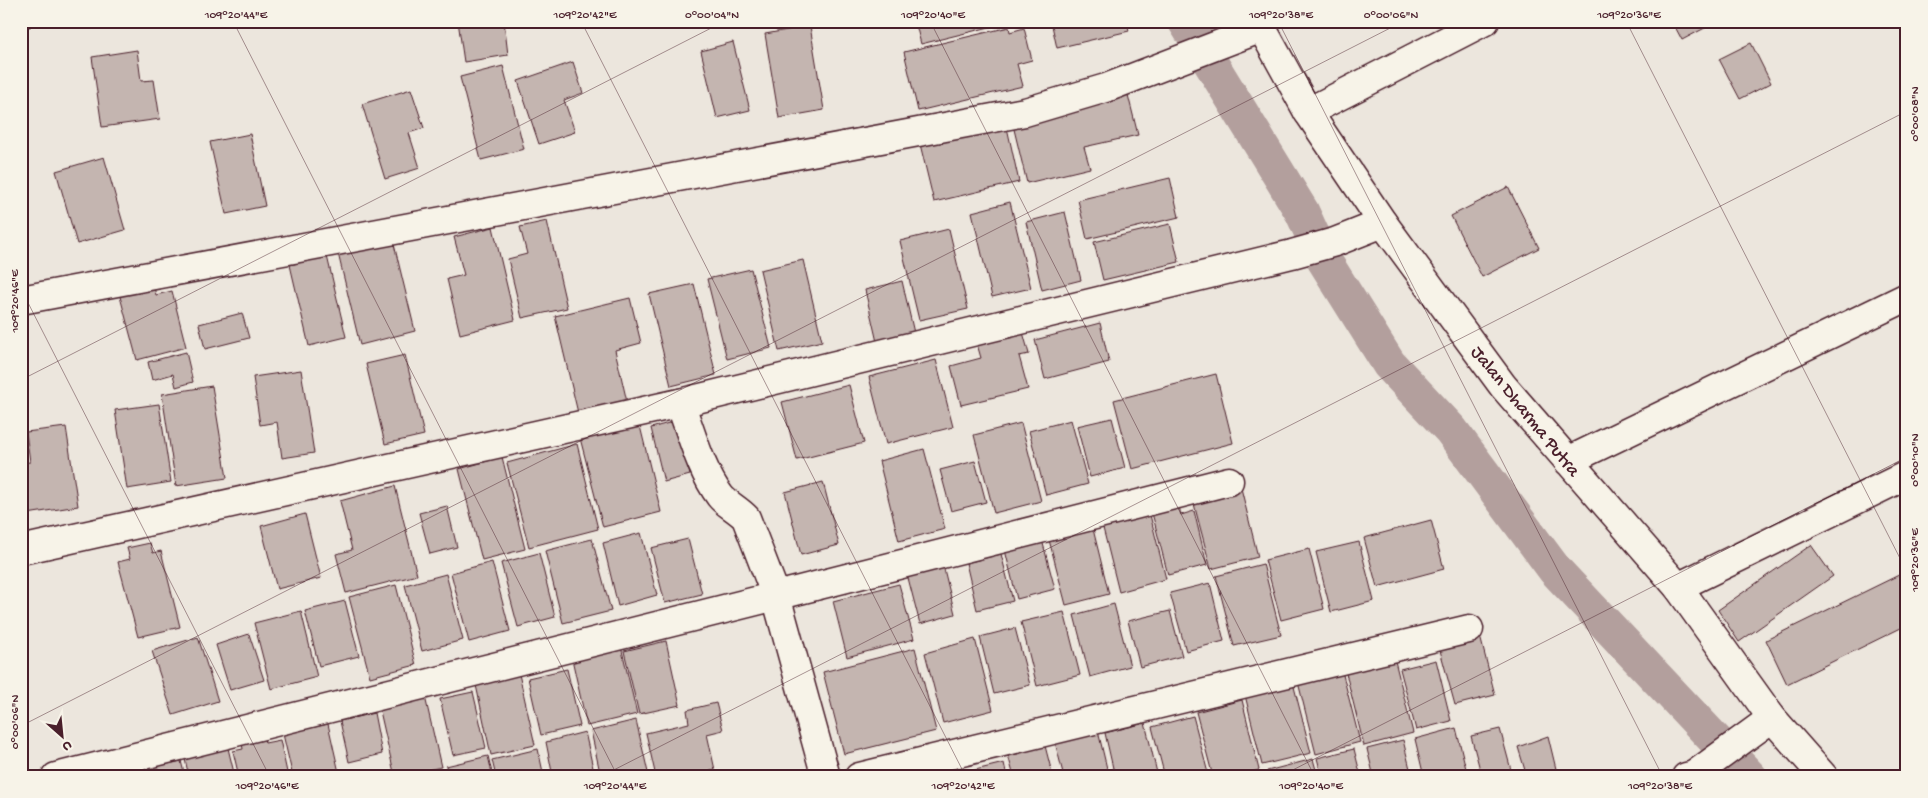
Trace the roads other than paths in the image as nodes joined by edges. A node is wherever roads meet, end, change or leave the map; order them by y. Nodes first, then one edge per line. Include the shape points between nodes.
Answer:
1 (1485, 21) edge
2 (1260, 25) edge
3 (1308, 112) junction
4 (1383, 223) junction
5 (1907, 298) edge
6 (21, 300) edge
7 (680, 403) junction
8 (1568, 461) junction
9 (1907, 476) edge
10 (1228, 480) dead end
11 (21, 550) edge
12 (1678, 587) junction
13 (776, 596) junction
14 (1469, 629) dead end
15 (1762, 725) junction
16 (1690, 776) edge
17 (56, 777) edge
18 (826, 777) edge
19 (859, 777) edge
20 (1824, 777) edge

1 - 3 street
2 - 3 street, Jalan Dharma Putra
2 - 6 street via 1166,66 1025,112
3 - 4 street, Jalan Dharma Putra
4 - 7 street via 1335,242 1292,254
4 - 8 street, Jalan Dharma Putra via 1503,386
5 - 8 street
7 - 11 street
7 - 13 street via 707,475 720,497 746,518
8 - 12 street, Jalan Dharma Putra
9 - 12 street
10 - 13 street
12 - 15 street, Jalan Dharma Putra
13 - 17 street
13 - 18 street
14 - 19 street
15 - 16 street
15 - 20 street, Jalan Dharma Putra

